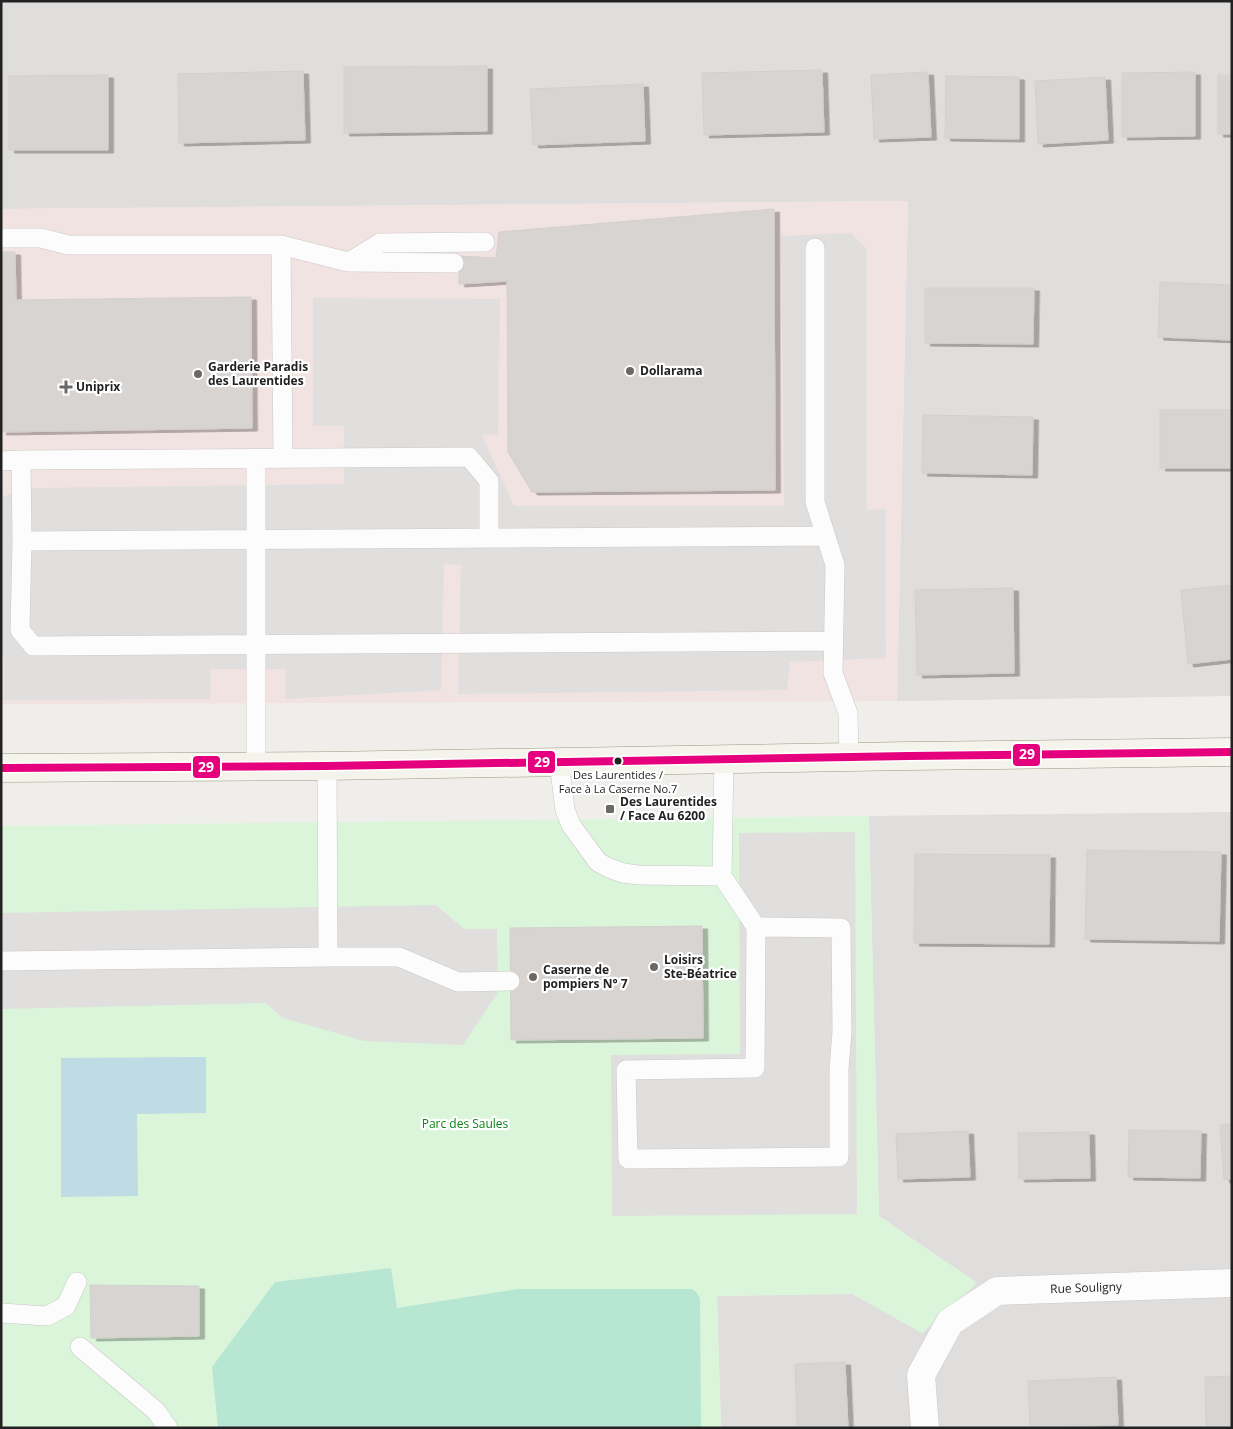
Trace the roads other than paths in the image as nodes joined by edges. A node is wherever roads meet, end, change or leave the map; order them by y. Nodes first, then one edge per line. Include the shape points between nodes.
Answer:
1 (1, 238) edge
2 (485, 242) dead end
3 (281, 246) junction
4 (815, 248) dead end
5 (348, 262) junction
6 (454, 263) dead end
7 (283, 458) junction
8 (256, 459) junction
9 (21, 460) junction
10 (1, 461) edge
11 (826, 536) junction
12 (489, 538) junction
13 (257, 540) junction
14 (22, 541) junction
15 (833, 641) junction
16 (256, 645) junction
17 (1232, 752) edge
18 (849, 757) junction
19 (724, 759) junction
20 (559, 762) junction
21 (327, 766) junction
22 (256, 767) junction
23 (1, 768) edge
24 (722, 876) junction
25 (756, 928) junction
26 (328, 957) junction
27 (1, 961) edge
28 (510, 981) dead end
29 (78, 1282) dead end
30 (1232, 1283) edge
31 (1, 1313) edge
32 (80, 1347) dead end
33 (168, 1428) edge
34 (925, 1428) edge

1 - 3 lane via 41,238 68,245
2 - 5 lane via 380,243
3 - 5 lane
3 - 7 lane
4 - 11 lane via 815,502
5 - 6 lane
7 - 8 lane
7 - 12 lane via 468,457 489,481
8 - 9 lane
8 - 13 lane
9 - 10 lane
9 - 14 lane
11 - 12 lane
11 - 15 lane via 835,565
12 - 13 lane
13 - 14 lane
13 - 16 lane
14 - 16 lane via 20,630 33,646
15 - 16 lane
15 - 18 lane via 834,673 848,713
16 - 22 lane
17 - 18 main road
18 - 19 main road
19 - 20 main road
19 - 24 lane
20 - 21 main road
20 - 24 lane via 570,825 598,862 623,873 638,875
21 - 22 main road
21 - 26 lane
22 - 23 main road
24 - 25 lane
25 - 25 lane via 755,1068 626,1070 628,1159 839,1157 841,928
26 - 27 lane
26 - 28 lane via 399,956 458,982
29 - 31 lane via 66,1306 47,1316
30 - 34 street, Rue Souligny via 998,1291 950,1322 921,1375
32 - 33 lane via 156,1412

